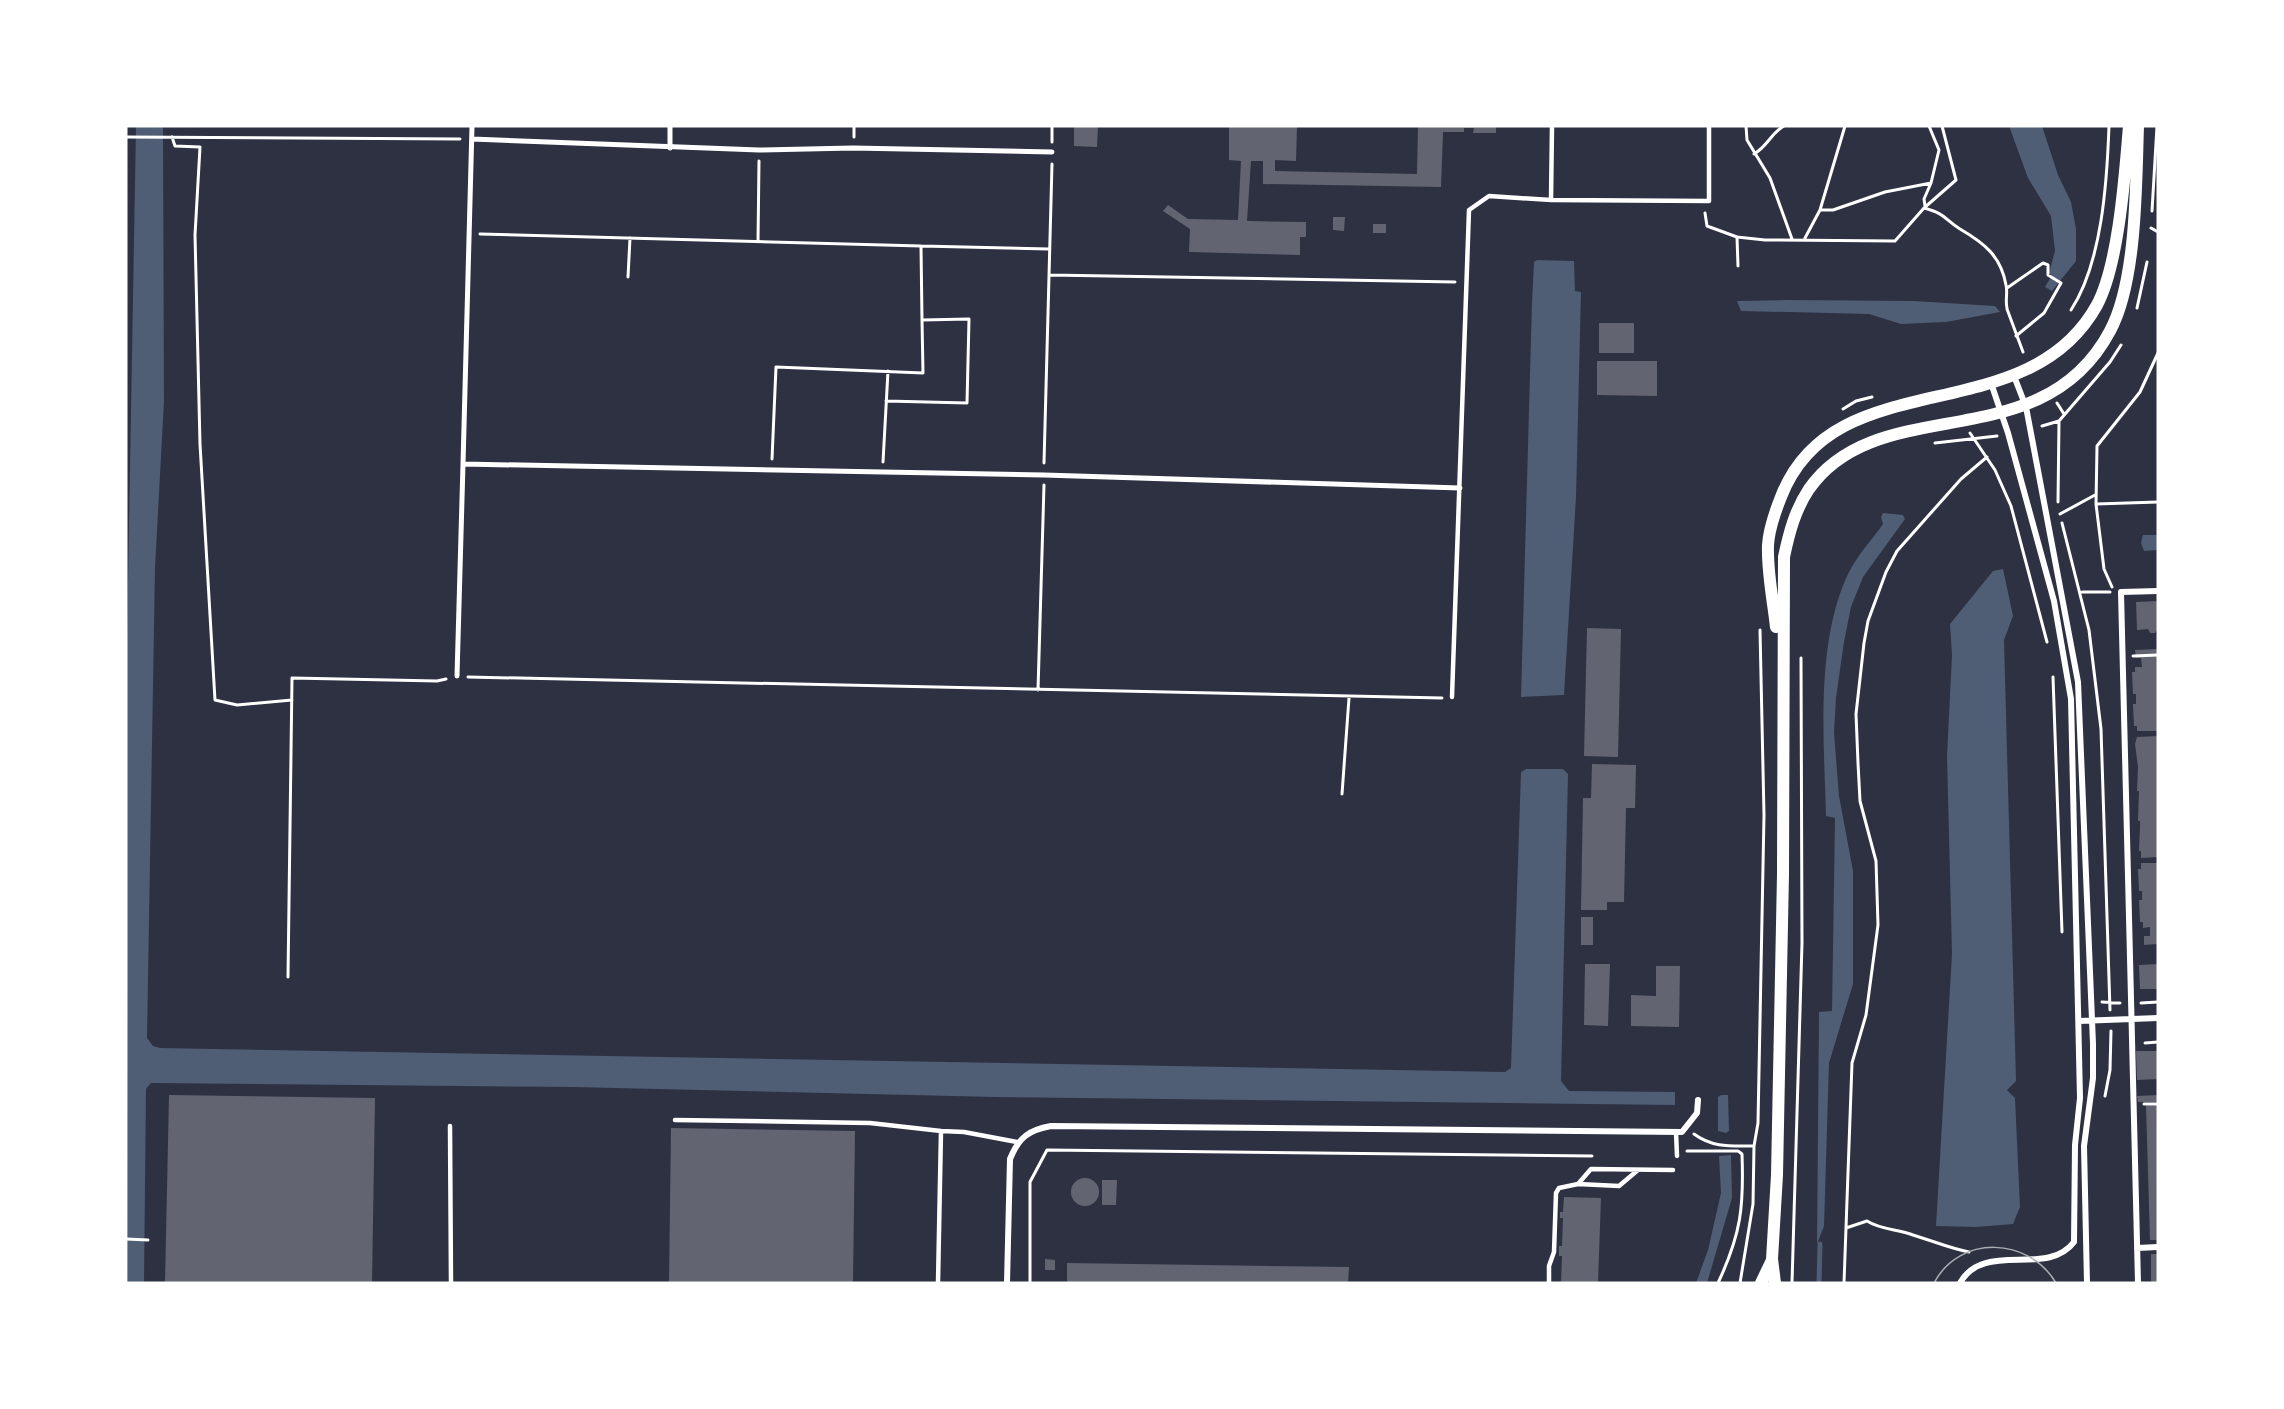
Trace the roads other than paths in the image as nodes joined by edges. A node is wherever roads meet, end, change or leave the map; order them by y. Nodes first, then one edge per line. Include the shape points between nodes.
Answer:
1 (472, 126) edge
2 (670, 126) edge
3 (1552, 126) edge
4 (1709, 126) edge
5 (2129, 126) edge
6 (2138, 126) edge
7 (472, 139) junction
8 (670, 148) junction
9 (1052, 152) road end
10 (1551, 200) junction
11 (2014, 376) junction
12 (1991, 383) junction
13 (2026, 407) junction
14 (2001, 412) junction
15 (463, 464) junction
16 (1460, 488) junction
17 (2158, 591) edge
18 (457, 676) road end
19 (1782, 679) junction
20 (1452, 697) road end
21 (2158, 1018) edge
22 (2131, 1019) junction
23 (2079, 1021) junction
24 (2093, 1021) junction
25 (1698, 1100) dead end
26 (675, 1120) dead end
27 (450, 1126) dead end
28 (941, 1131) junction
29 (1676, 1132) junction
30 (1017, 1142) junction
31 (1677, 1156) road end
32 (1638, 1170) junction
33 (1673, 1170) dead end
34 (1578, 1184) junction
35 (2158, 1247) edge
36 (2137, 1248) junction
37 (1772, 1259) junction
38 (451, 1283) edge
39 (938, 1283) edge
40 (1007, 1283) edge
41 (1549, 1283) edge
42 (1761, 1283) edge
43 (1775, 1283) edge
44 (1960, 1283) edge
45 (2087, 1283) edge
46 (2138, 1283) edge

1 - 7 street
2 - 8 street
3 - 10 lane
4 - 10 lane via 1708,201
5 - 11 main road via 2113,252 2097,304 2061,349
6 - 13 main road via 2128,277 2111,330 2073,380
7 - 8 street
7 - 15 street
8 - 9 street
10 - 16 lane via 1489,196 1469,210
11 - 12 main road
11 - 13 street
12 - 14 street
12 - 19 main road via 1887,408 1852,421 1820,442 1794,470 1775,511 1768,544
13 - 14 main road
13 - 24 street via 2078,682
14 - 19 main road via 1863,446 1836,462 1810,488 1789,530 1784,557
14 - 23 street via 2054,601 2071,699
15 - 16 street
15 - 18 street
16 - 20 lane
17 - 22 street via 2121,592
19 - 37 main road via 1783,874
21 - 22 street
22 - 24 street
22 - 36 street
23 - 24 street
23 - 44 street via 2075,1233 2070,1247 2052,1256 1984,1262
24 - 45 street via 2093,1078 2084,1146
25 - 29 street via 1697,1113 1682,1132
26 - 28 lane via 870,1123
27 - 38 lane
28 - 30 lane
28 - 39 lane
29 - 30 street via 1051,1126 1032,1130
29 - 31 lane
30 - 40 street via 1010,1159 1008,1182
32 - 33 lane
32 - 34 lane via 1619,1186
32 - 34 lane via 1591,1169
34 - 41 lane via 1559,1188 1556,1193
35 - 36 street
36 - 46 street
37 - 42 main road
37 - 43 main road

